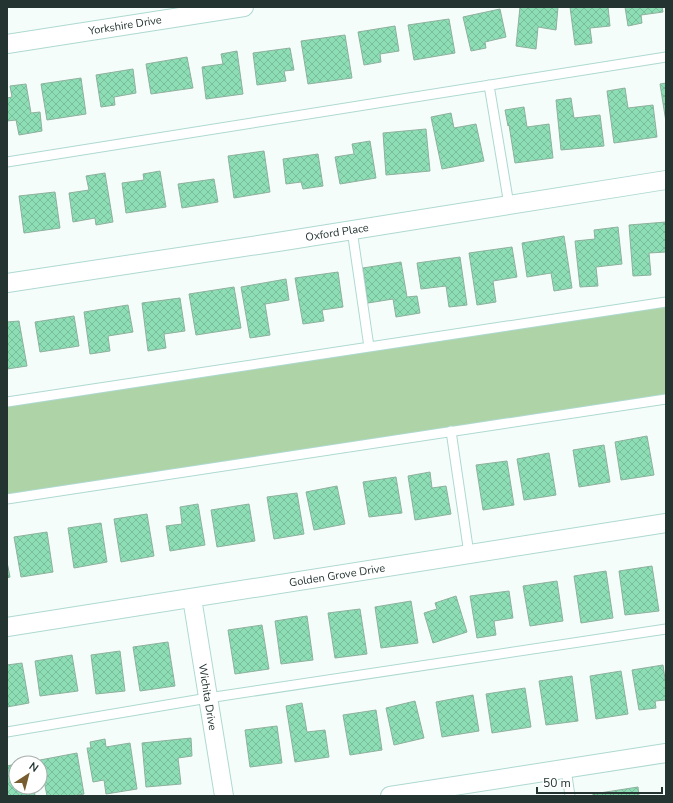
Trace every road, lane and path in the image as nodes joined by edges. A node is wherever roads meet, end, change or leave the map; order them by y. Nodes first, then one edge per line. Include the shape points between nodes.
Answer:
1 (244, 7) edge
2 (7, 44) edge
3 (666, 57) edge
4 (488, 85) junction
5 (7, 162) edge
6 (666, 180) edge
7 (509, 204) junction
8 (352, 230) junction
9 (7, 283) edge
10 (666, 302) edge
11 (368, 348) junction
12 (666, 399) edge
13 (7, 402) edge
14 (451, 431) junction
15 (7, 498) edge
16 (666, 523) edge
17 (469, 554) junction
18 (192, 598) junction
19 (7, 627) edge
20 (666, 629) edge
21 (208, 698) junction
22 (7, 732) edge
23 (666, 754) edge
24 (566, 769) junction
25 (452, 791) edge
26 (224, 796) edge
27 (390, 796) edge
28 (570, 796) edge

1 - 2 street, Yorkshire Drive
3 - 4 lane
4 - 5 lane
4 - 7 lane
6 - 7 street, Oxford Place
7 - 8 street, Oxford Place
8 - 9 street, Oxford Place
8 - 11 lane
10 - 11 lane
11 - 13 lane
12 - 14 lane
14 - 15 lane
14 - 17 lane
16 - 17 street, Golden Grove Drive
17 - 18 street, Golden Grove Drive
18 - 19 street, Golden Grove Drive
18 - 21 street, Wichita Drive
20 - 21 lane
21 - 22 lane
21 - 26 street, Wichita Drive
23 - 24 street
24 - 25 street
24 - 28 lane
25 - 27 street

